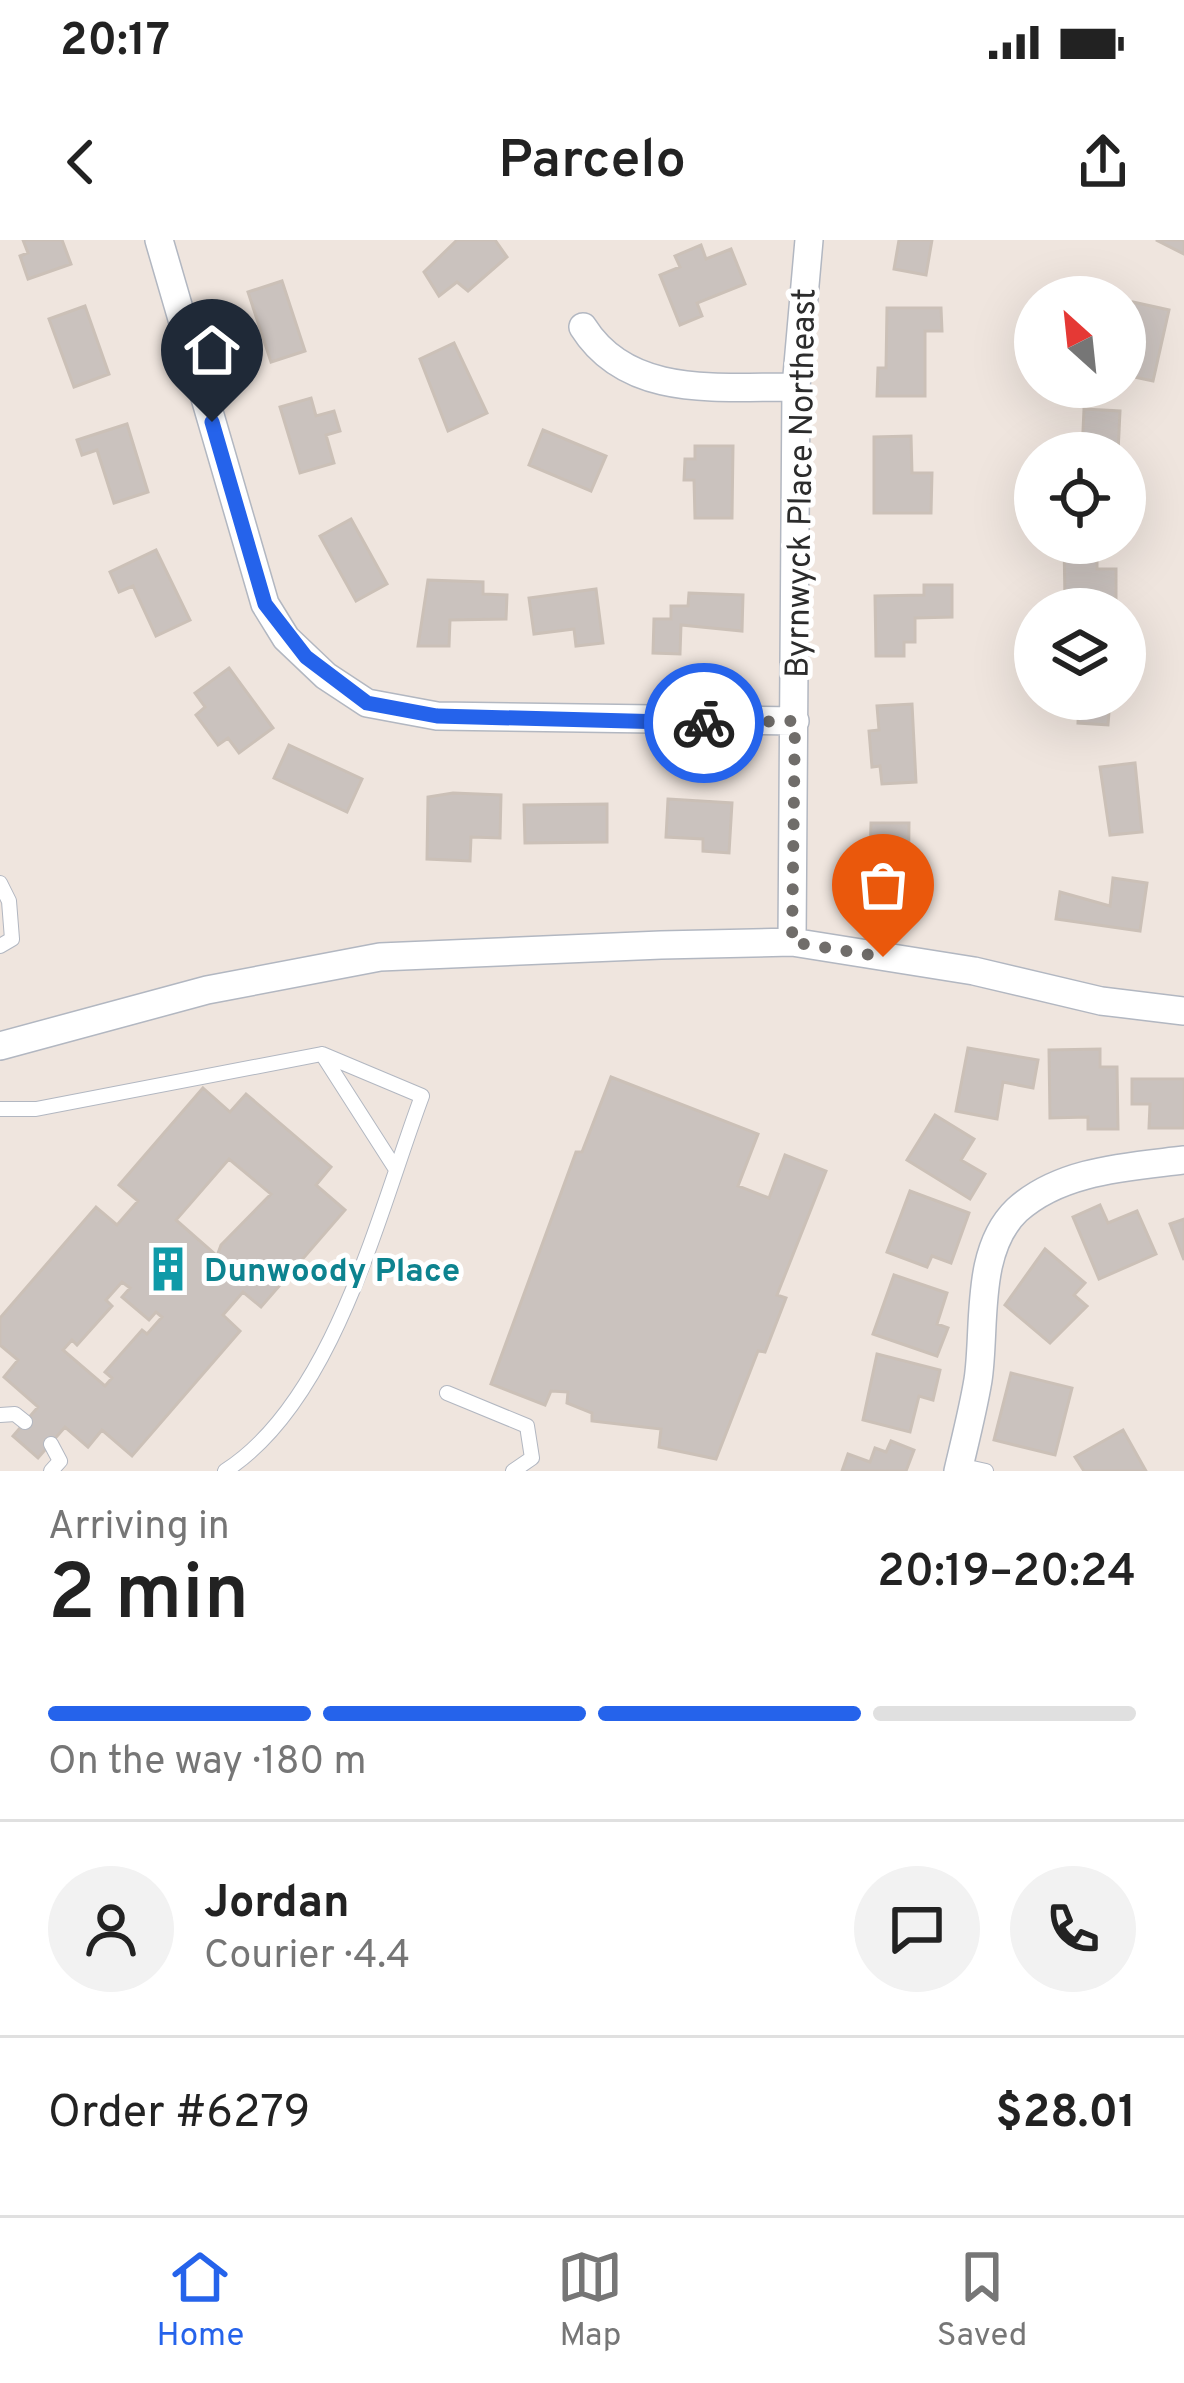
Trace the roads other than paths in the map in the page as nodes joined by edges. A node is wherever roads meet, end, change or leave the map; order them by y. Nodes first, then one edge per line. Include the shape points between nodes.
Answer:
1 (159, 240) edge
2 (809, 240) edge
3 (584, 327) dead end
4 (796, 387) junction
5 (795, 721) junction
6 (0, 883) edge
7 (792, 942) junction
8 (0, 946) edge
9 (1184, 1011) edge
10 (56, 1027) junction
11 (0, 1031) edge
12 (0, 1046) edge
13 (322, 1054) junction
14 (0, 1109) edge
15 (1184, 1160) edge
16 (395, 1168) junction
17 (446, 1393) dead end
18 (0, 1415) edge
19 (25, 1422) dead end
20 (51, 1444) dead end
21 (968, 1469) edge
22 (51, 1471) edge
23 (225, 1471) edge
24 (513, 1471) edge

1 - 5 street via 265,604 326,676 367,703 437,716
2 - 4 street, Byrnwyck Place Northeast
3 - 4 street via 612,362 652,380
4 - 5 street, Byrnwyck Place Northeast
5 - 7 street, Byrnwyck Place Northeast
6 - 8 lane via 12,939
7 - 9 street
7 - 10 street via 380,957
10 - 11 street
10 - 12 street
13 - 14 lane via 36,1109
13 - 16 lane
13 - 16 lane via 422,1096
15 - 21 street via 1060,1183 1015,1212 984,1295
16 - 23 lane via 320,1367 254,1453
17 - 24 lane via 527,1426 532,1458
18 - 19 lane
20 - 22 lane via 60,1460

